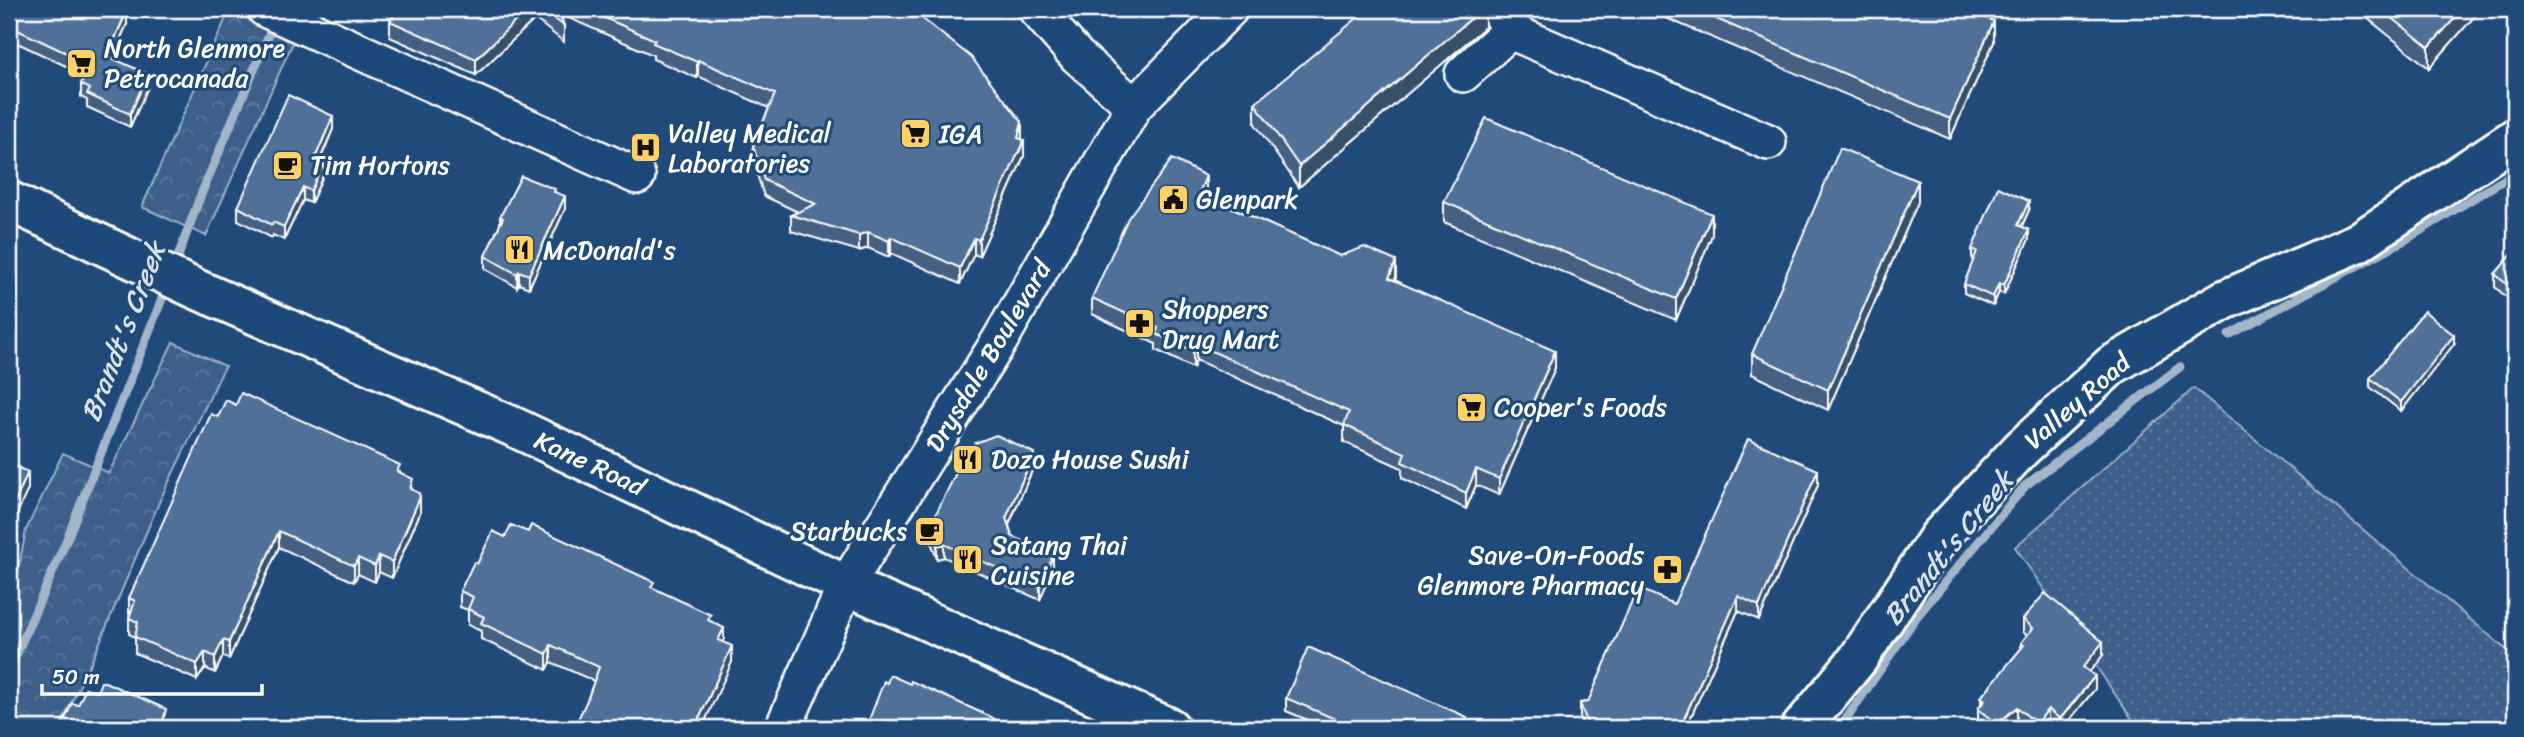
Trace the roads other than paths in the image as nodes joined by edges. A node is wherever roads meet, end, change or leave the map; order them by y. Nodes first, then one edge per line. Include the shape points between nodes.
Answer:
1 (265, 9) edge
2 (1036, 9) edge
3 (1230, 9) edge
4 (1504, 20) edge
5 (1463, 74) dead end
6 (1134, 106) junction
7 (2515, 138) edge
8 (1768, 142) dead end
9 (637, 176) dead end
10 (9, 201) edge
11 (846, 585) junction
12 (783, 728) edge
13 (1170, 728) edge
14 (1801, 728) edge

1 - 9 street
2 - 6 street via 1077,55
3 - 6 street, Drysdale Boulevard
4 - 5 street
4 - 8 street
6 - 11 street, Drysdale Boulevard via 1000,340
7 - 14 street, Valley Road via 2357,243 2224,300 2112,365 2021,449 1939,537 1858,659
10 - 11 street, Kane Road via 196,289 514,427
11 - 12 street, Drysdale Boulevard
11 - 13 street, Kane Road

